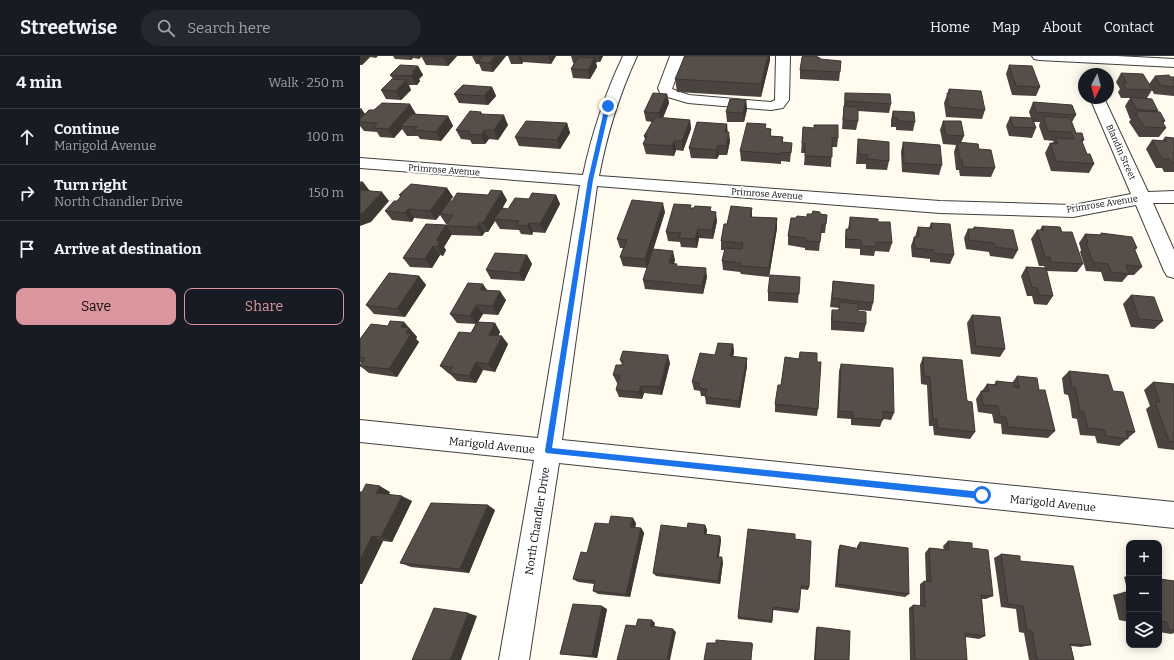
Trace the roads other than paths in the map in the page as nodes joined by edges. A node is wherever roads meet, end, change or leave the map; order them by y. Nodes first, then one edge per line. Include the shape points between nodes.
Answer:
1 (630, 56) edge
2 (677, 56) edge
3 (784, 56) edge
4 (1039, 56) edge
5 (1078, 58) junction
6 (1112, 58) edge
7 (1174, 63) edge
8 (1083, 68) edge
9 (1100, 104) edge
10 (360, 163) edge
11 (590, 180) junction
12 (1174, 197) edge
13 (1142, 198) junction
14 (1174, 271) edge
15 (360, 431) edge
16 (548, 451) junction
17 (1174, 515) edge
18 (514, 660) edge

1 - 11 street, North Chandler Drive via 608,106
2 - 3 street via 665,88 666,92 688,99 771,106 778,105 782,100
4 - 5 street
5 - 6 street
5 - 8 street
6 - 7 street
9 - 13 street, Blandin Street
10 - 11 street, Primrose Avenue
11 - 13 street, Primrose Avenue via 940,207 1030,210 1073,211
11 - 16 street, North Chandler Drive
12 - 13 street, Primrose Avenue
13 - 14 street, Blandin Street
15 - 16 street, Marigold Avenue
16 - 17 street, Marigold Avenue
16 - 18 street, North Chandler Drive

